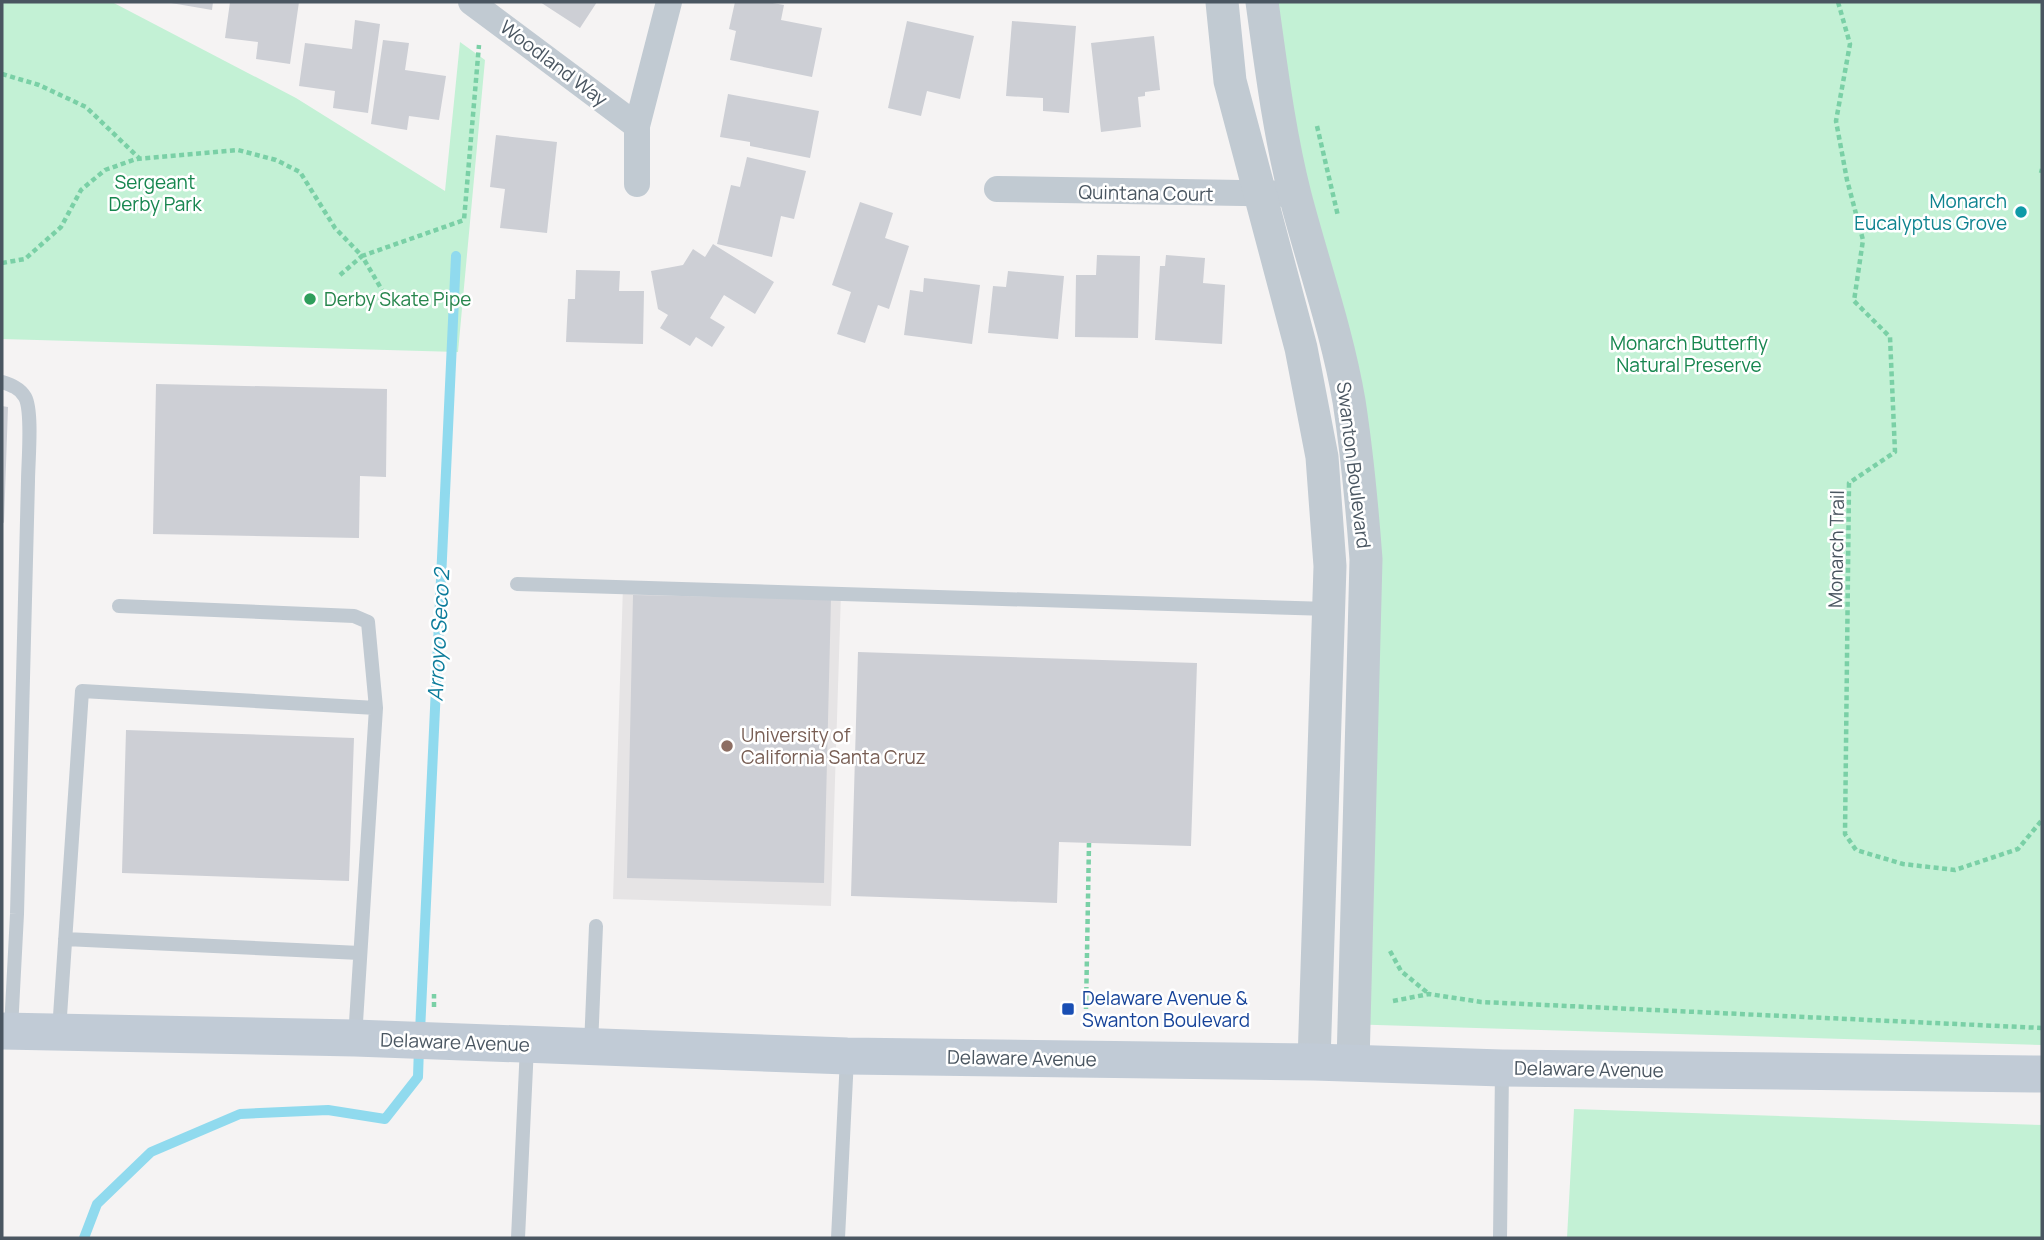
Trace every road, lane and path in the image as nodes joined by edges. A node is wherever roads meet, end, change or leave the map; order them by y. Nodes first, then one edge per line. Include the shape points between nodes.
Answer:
1 (669, 2) edge
2 (1222, 2) edge
3 (1262, 2) edge
4 (1838, 2) edge
5 (478, 4) edge
6 (2, 74) edge
7 (637, 126) junction
8 (139, 158) junction
9 (637, 184) dead end
10 (996, 189) dead end
11 (1295, 194) junction
12 (1259, 195) junction
13 (362, 256) junction
14 (2, 263) edge
15 (340, 275) dead end
16 (382, 290) dead end
17 (2, 382) edge
18 (517, 584) dead end
19 (119, 606) dead end
20 (1329, 609) junction
21 (376, 708) junction
22 (2042, 820) edge
23 (1088, 843) dead end
24 (596, 926) dead end
25 (65, 939) junction
26 (8, 946) edge
27 (360, 953) junction
28 (1394, 1001) dead end
29 (1086, 1009) dead end
30 (2042, 1028) edge
31 (6, 1031) edge
32 (59, 1032) junction
33 (355, 1038) junction
34 (527, 1044) junction
35 (591, 1047) junction
36 (847, 1056) junction
37 (1314, 1062) junction
38 (1353, 1064) junction
39 (1503, 1068) junction
40 (2042, 1074) edge
41 (518, 1238) edge
42 (838, 1238) edge
43 (1500, 1238) edge

1 - 7 street
2 - 12 street, Swanton Boulevard via 1230,81
3 - 11 street, Swanton Boulevard
4 - 22 path, Monarch Trail via 1850,44 1836,121 1863,240 1854,301 1890,337 1895,452 1849,483 1845,834 1856,850 1903,864 1955,870 2018,849
5 - 7 street, Woodland Way
5 - 13 path via 464,220
6 - 8 path via 86,107
7 - 9 street
8 - 13 path via 238,150 276,160 300,172 335,228
8 - 14 path via 105,170 81,190 61,227 25,258
10 - 12 street, Quintana Court
11 - 12 street, Quintana Court
11 - 38 street, Swanton Boulevard via 1348,398 1366,559
12 - 20 street, Swanton Boulevard via 1301,348 1322,457
13 - 15 path
13 - 16 path
17 - 26 lane via 17,388 28,410 18,859
18 - 20 lane
19 - 21 lane via 354,616 368,622
20 - 37 street, Swanton Boulevard
21 - 25 lane via 82,691
21 - 27 lane
23 - 29 path
24 - 35 lane
25 - 27 lane
25 - 32 lane
26 - 31 lane
27 - 33 lane
28 - 30 path via 1429,994 1481,1002
31 - 32 main road, Delaware Avenue
32 - 33 main road, Delaware Avenue
33 - 34 main road, Delaware Avenue
34 - 35 main road, Delaware Avenue
34 - 41 lane
35 - 36 main road, Delaware Avenue
36 - 37 main road, Delaware Avenue
36 - 42 lane
37 - 38 main road, Delaware Avenue
38 - 39 main road, Delaware Avenue
39 - 40 main road, Delaware Avenue
39 - 43 lane

